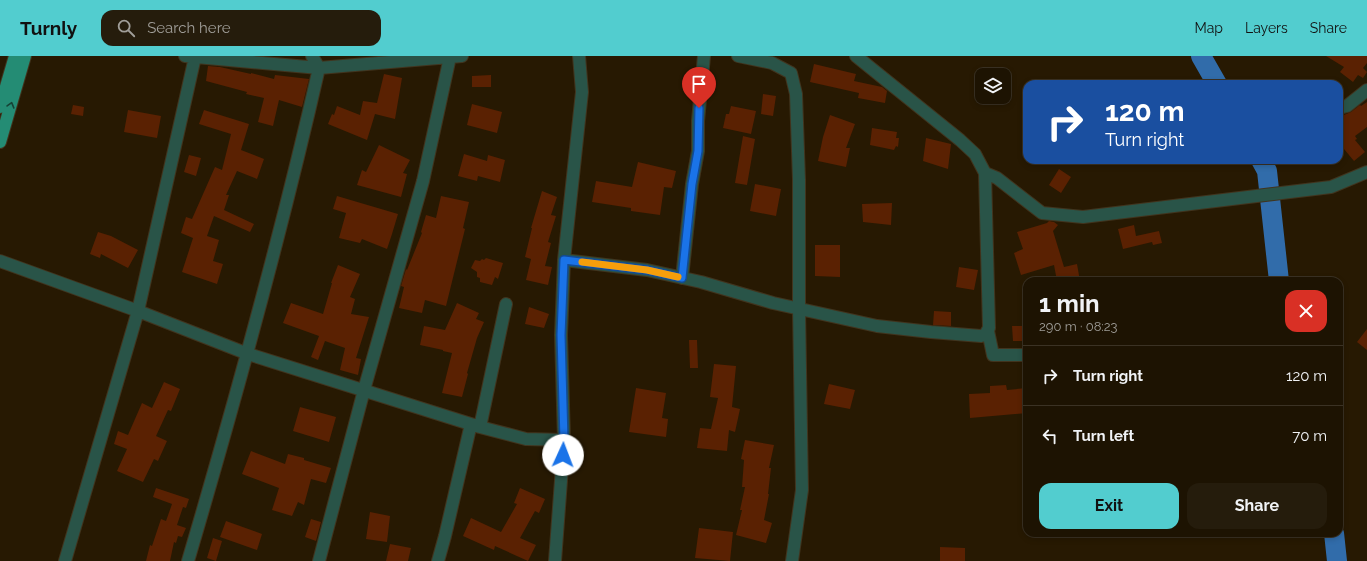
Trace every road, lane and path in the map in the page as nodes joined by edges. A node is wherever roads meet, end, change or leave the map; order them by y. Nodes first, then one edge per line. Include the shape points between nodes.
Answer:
1 (14, 56) edge
2 (25, 56) edge
3 (312, 56) edge
4 (579, 56) edge
5 (704, 56) edge
6 (738, 56) edge
7 (856, 56) edge
8 (190, 57) edge
9 (456, 57) edge
10 (319, 68) junction
11 (1367, 90) edge
12 (1343, 107) edge
13 (0, 108) edge
14 (0, 142) edge
15 (1367, 172) edge
16 (985, 173) junction
17 (564, 260) junction
18 (0, 261) edge
19 (682, 278) junction
20 (506, 304) dead end
21 (799, 309) junction
22 (138, 311) junction
23 (988, 331) junction
24 (248, 354) junction
25 (1023, 354) edge
26 (364, 390) junction
27 (476, 425) junction
28 (564, 440) junction
29 (66, 561) edge
30 (188, 561) edge
31 (319, 561) edge
32 (438, 561) edge
33 (556, 561) edge
34 (792, 561) edge

1 - 13 main road
14 -> 2 main road
3 - 10 street
4 - 17 street via 582,92
5 - 19 street via 698,151
6 - 21 street via 772,63 791,73 796,94 799,180
7 - 16 street via 960,140 975,154
8 - 10 street
8 - 22 street
9 - 10 street
9 - 26 street
10 - 24 street
11 - 12 street
15 - 16 street via 1331,187 1083,217 1042,214 997,178
16 - 23 street
17 - 19 street via 647,270
17 - 28 street via 561,335
18 - 22 street
19 - 21 street
20 - 27 street
21 - 23 street via 877,326 981,336
21 - 34 street via 802,490
22 - 24 street
22 - 29 street
23 - 25 street via 993,355
24 - 26 street
24 - 30 street
26 - 27 street
26 - 31 street
27 - 28 street via 526,439
27 - 32 street
28 - 33 street

